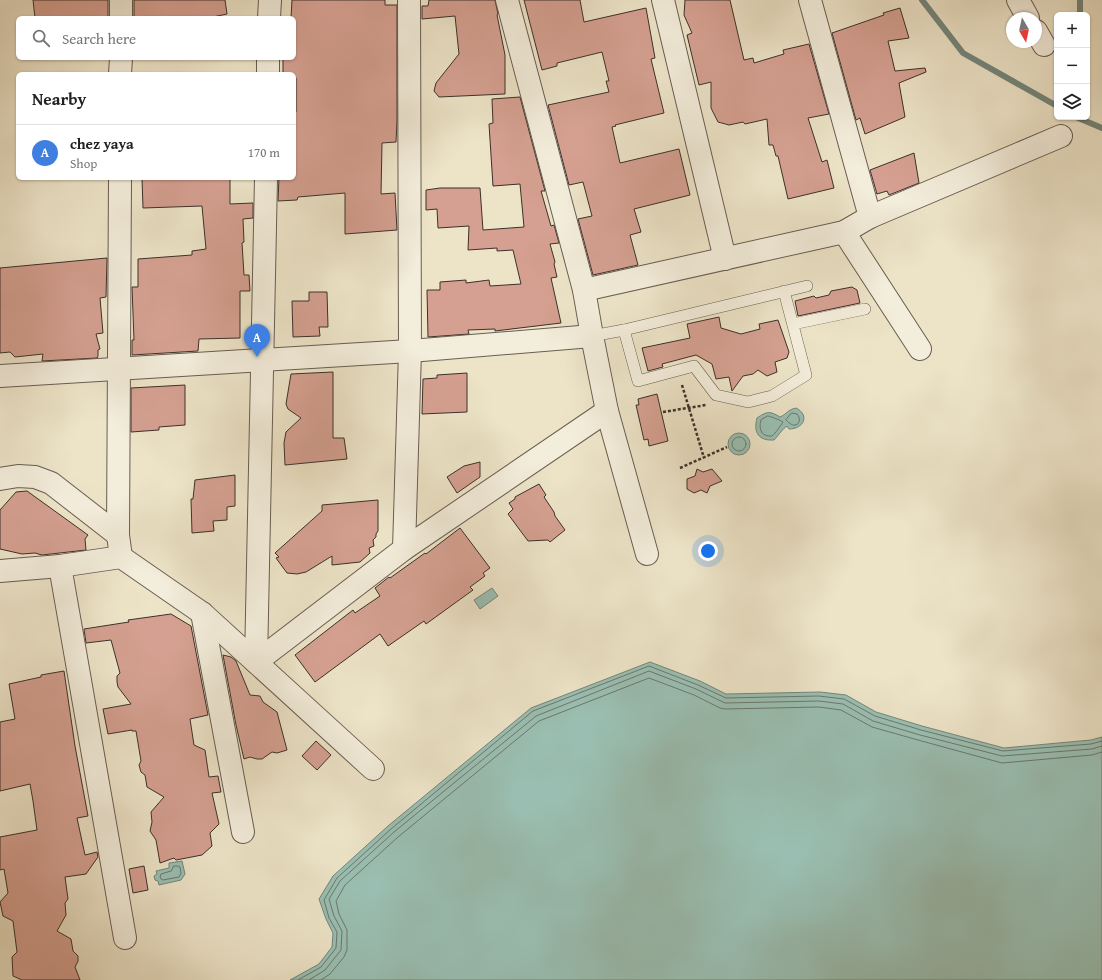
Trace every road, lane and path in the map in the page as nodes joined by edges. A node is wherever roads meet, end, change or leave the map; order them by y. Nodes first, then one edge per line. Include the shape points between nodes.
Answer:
1 (121, 0) edge
2 (270, 0) edge
3 (409, 0) edge
4 (507, 0) edge
5 (663, 0) edge
6 (810, 0) edge
7 (1018, 0) edge
8 (1025, 12) edge
9 (121, 16) edge
10 (269, 16) edge
11 (120, 60) edge
12 (268, 60) edge
13 (120, 72) edge
14 (268, 72) edge
15 (1061, 136) dead end
16 (120, 180) edge
17 (266, 180) edge
18 (870, 217) junction
19 (844, 232) junction
20 (724, 259) junction
21 (807, 286) dead end
22 (584, 290) junction
23 (784, 291) junction
24 (865, 309) dead end
25 (793, 324) junction
26 (624, 330) junction
27 (592, 336) junction
28 (920, 349) dead end
29 (410, 351) junction
30 (262, 361) junction
31 (119, 369) junction
32 (677, 370) junction
33 (0, 376) edge
34 (716, 395) junction
35 (689, 408) junction
36 (607, 411) junction
37 (663, 412) dead end
38 (727, 447) dead end
39 (704, 458) junction
40 (680, 468) dead end
41 (0, 479) edge
42 (118, 535) junction
43 (404, 549) junction
44 (647, 554) dead end
45 (121, 557) junction
46 (60, 566) junction
47 (0, 571) edge
48 (202, 613) junction
49 (256, 662) junction
50 (373, 769) dead end
51 (243, 832) dead end
52 (125, 938) dead end

1 - 9 street
2 - 10 street
3 - 29 street
4 - 22 street
5 - 20 street
6 - 18 street
7 - 8 street
11 - 13 street
12 - 14 street
15 - 18 street
16 - 31 street
17 - 30 street
18 - 19 street
19 - 20 street
19 - 28 street
20 - 22 street
21 - 23 lane
22 - 27 street
23 - 25 lane
23 - 26 lane
24 - 25 lane
25 - 34 lane via 806,376 772,396 748,402
26 - 27 lane
26 - 32 lane via 638,381
27 - 29 street
27 - 36 street
29 - 30 street
29 - 43 street
30 - 31 street
30 - 49 street
31 - 33 street
31 - 42 street
32 - 34 lane via 694,366
32 - 35 path
34 - 35 path via 707,405
35 - 37 path
35 - 39 path
36 - 43 street
36 - 44 street
38 - 39 path
39 - 40 path
41 - 42 street via 35,477 51,483
42 - 45 street
43 - 49 street
45 - 46 street
45 - 48 street
46 - 47 street
46 - 52 street
48 - 49 street
48 - 51 street
49 - 50 street

